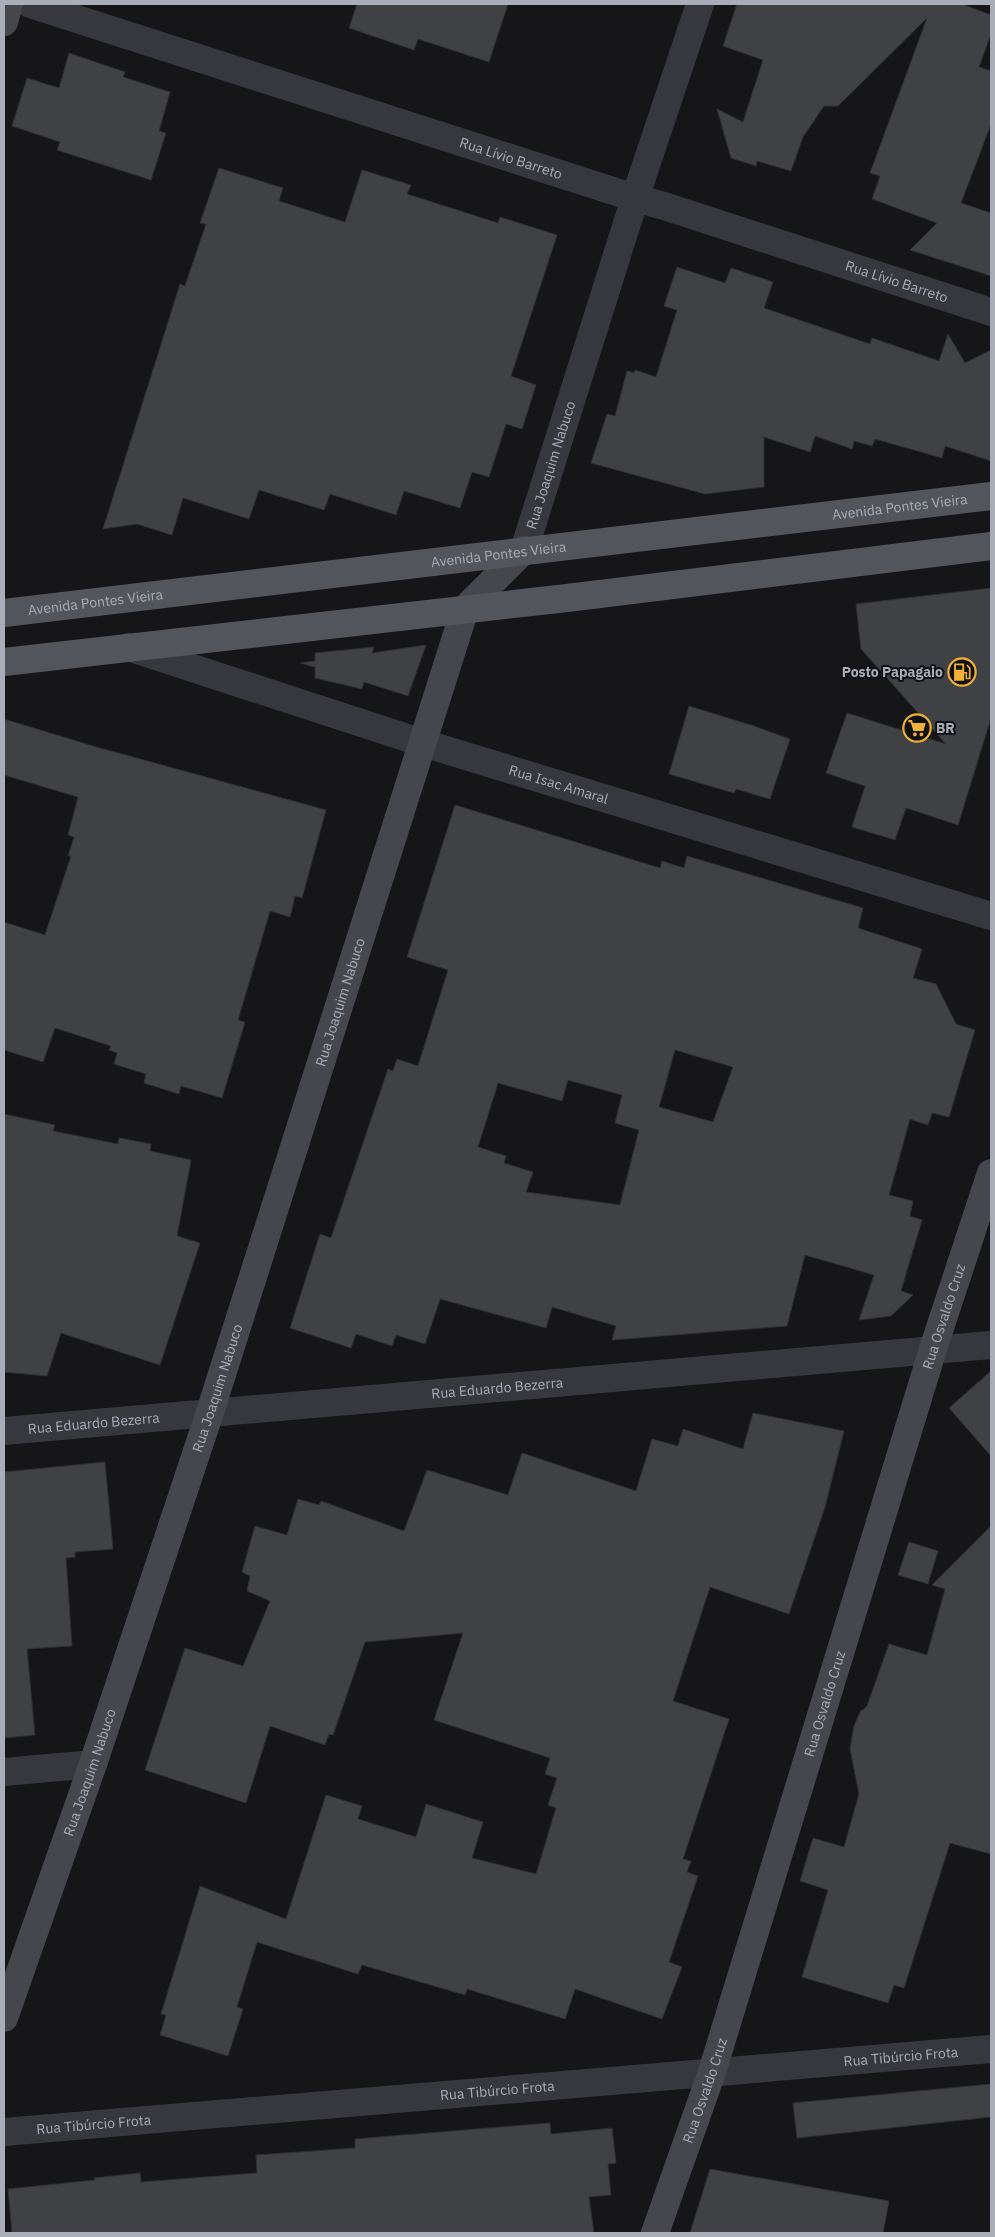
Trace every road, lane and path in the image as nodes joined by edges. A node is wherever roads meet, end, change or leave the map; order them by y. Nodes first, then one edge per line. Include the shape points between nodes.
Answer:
1 (9, 4) edge
2 (30, 4) edge
3 (700, 4) edge
4 (4, 22) edge
5 (635, 198) junction
6 (991, 312) edge
7 (991, 496) edge
8 (991, 546) edge
9 (524, 550) junction
10 (466, 609) junction
11 (4, 613) edge
12 (128, 648) junction
13 (4, 662) edge
14 (423, 743) junction
15 (991, 916) edge
16 (991, 1173) edge
17 (991, 1345) edge
18 (933, 1349) junction
19 (210, 1412) junction
20 (4, 1430) edge
21 (92, 1764) junction
22 (4, 1772) edge
23 (4, 2018) edge
24 (991, 2049) edge
25 (712, 2072) junction
26 (4, 2132) edge
27 (655, 2233) edge

1 - 4 street
2 - 5 street, Rua Lívio Barreto
3 - 5 street, Rua Joaquim Nabuco
5 - 6 street, Rua Lívio Barreto
5 - 9 street, Rua Joaquim Nabuco
7 - 9 main road, Avenida Pontes Vieira
8 - 10 main road
9 - 10 street, Rua Joaquim Nabuco
9 - 11 main road, Avenida Pontes Vieira
10 - 12 main road
10 - 14 street, Rua Joaquim Nabuco
12 - 13 main road
12 - 14 street, Rua Isac Amaral
14 - 15 street, Rua Isac Amaral
14 - 19 street, Rua Joaquim Nabuco
16 - 18 street, Rua Osvaldo Cruz
17 - 18 street, Rua Eduardo Bezerra
18 - 19 street, Rua Eduardo Bezerra
18 - 25 street, Rua Osvaldo Cruz
19 - 20 street, Rua Eduardo Bezerra
19 - 21 street, Rua Joaquim Nabuco
21 - 22 street
21 - 23 street, Rua Joaquim Nabuco
24 - 25 street, Rua Tibúrcio Frota
25 - 26 street, Rua Tibúrcio Frota
25 - 27 street, Rua Osvaldo Cruz

